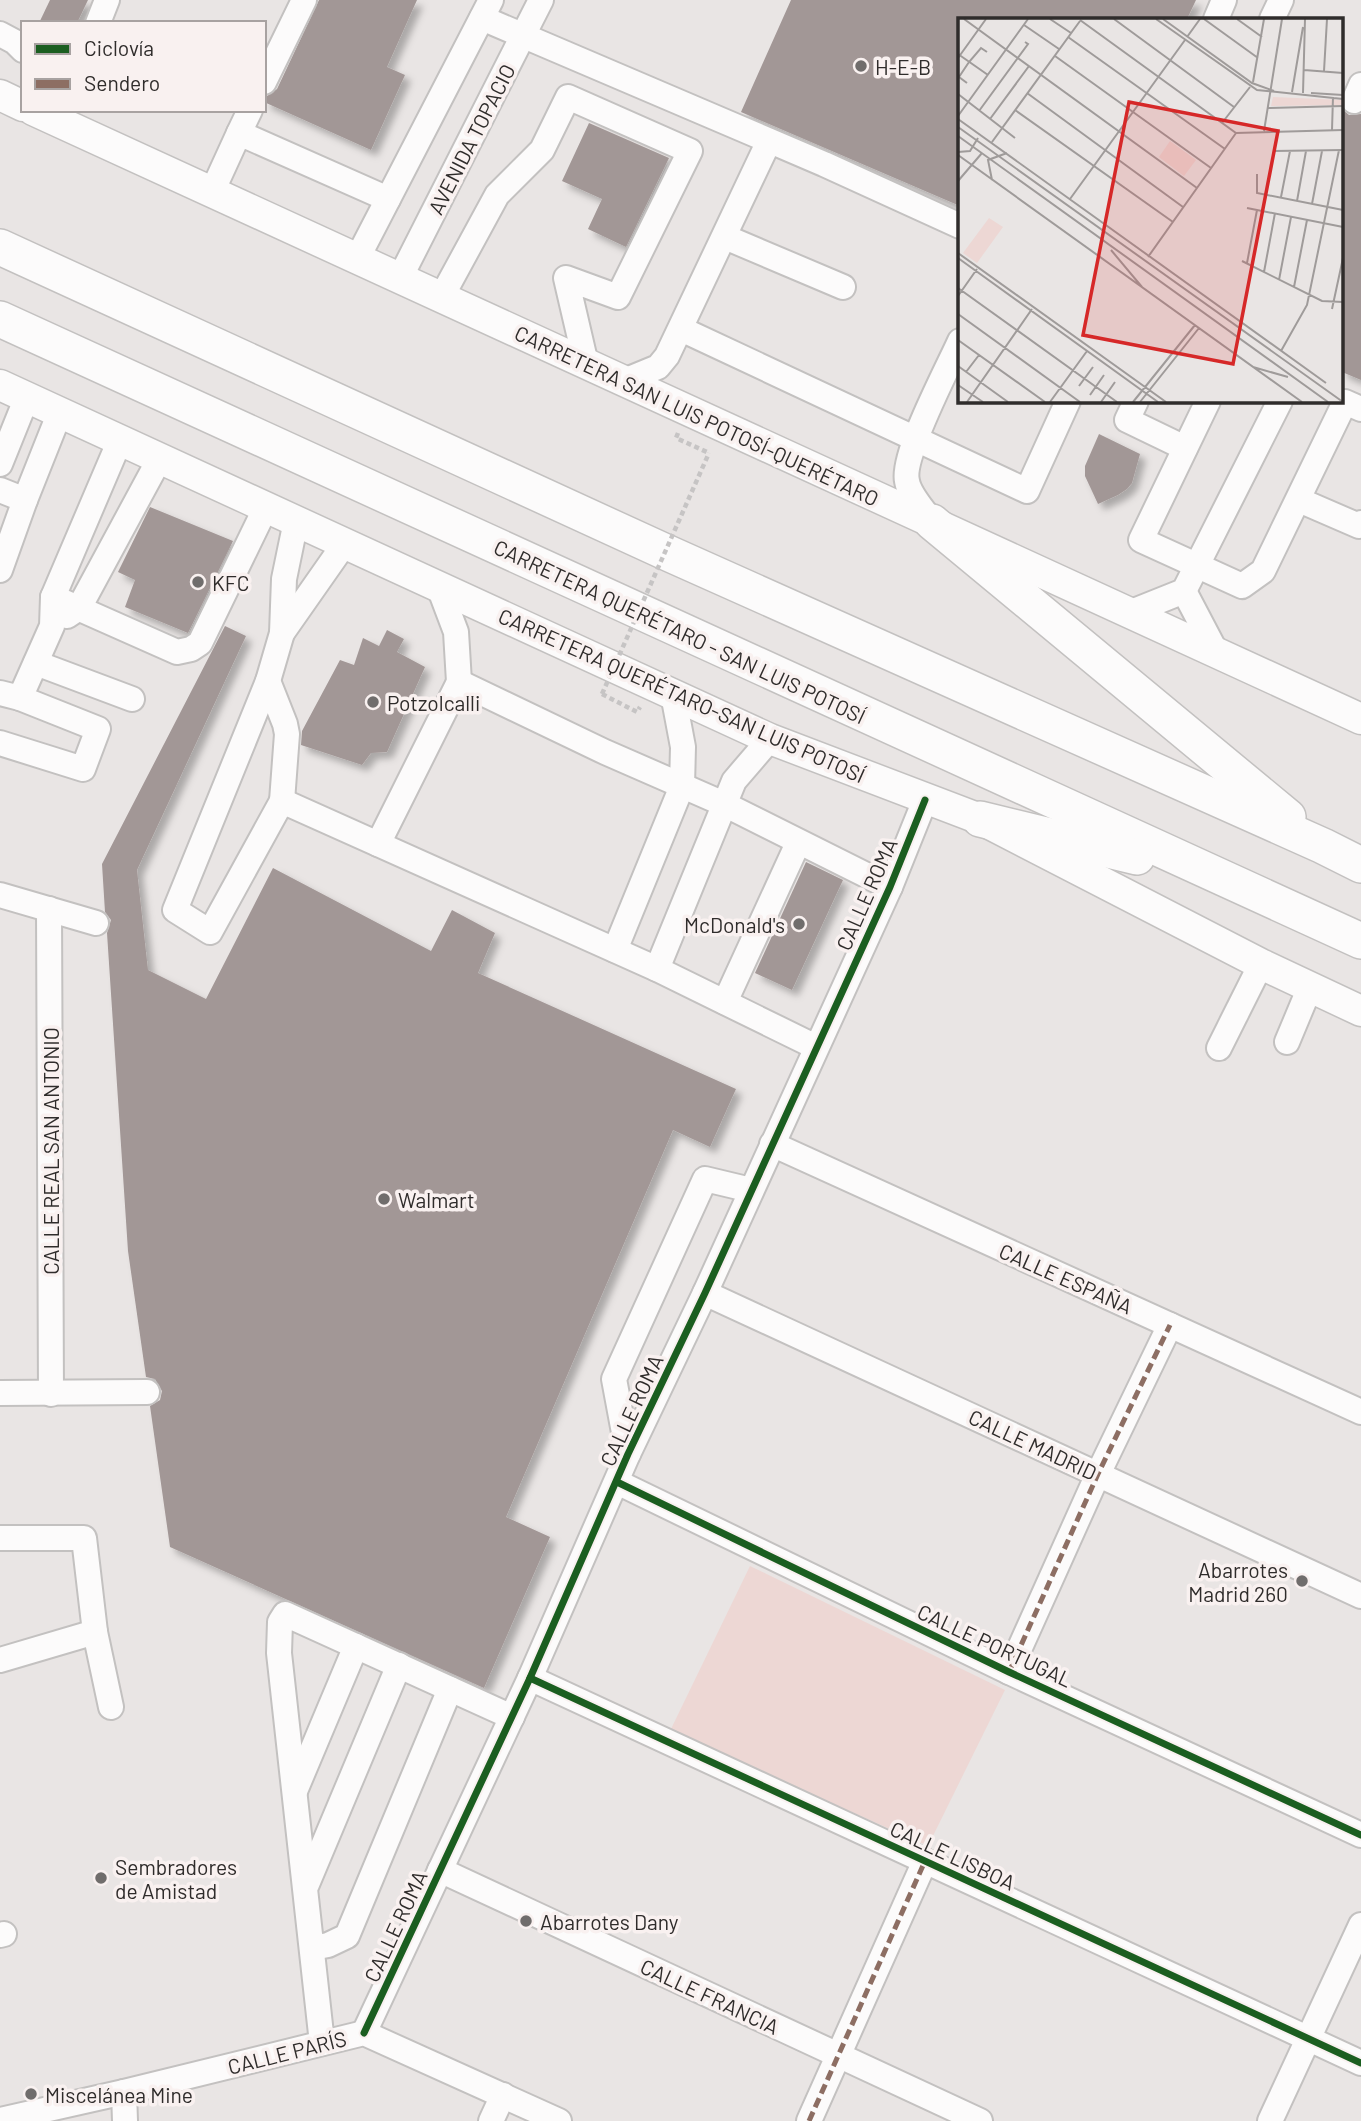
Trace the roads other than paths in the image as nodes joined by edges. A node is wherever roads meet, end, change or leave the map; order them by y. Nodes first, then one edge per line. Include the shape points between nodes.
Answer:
1 (107, 0) edge
2 (304, 0) edge
3 (541, 0) edge
4 (1224, 0) edge
5 (1281, 0) edge
6 (486, 9) edge
7 (1216, 18) edge
8 (1272, 18) edge
9 (99, 21) edge
10 (0, 34) edge
11 (524, 35) junction
12 (21, 48) edge
13 (266, 78) edge
14 (0, 95) edge
15 (21, 105) edge
16 (42, 112) edge
17 (249, 112) edge
18 (68, 118) edge
19 (239, 133) junction
20 (769, 141) junction
21 (212, 192) junction
22 (388, 199) junction
23 (958, 225) edge
24 (725, 237) junction
25 (0, 247) edge
26 (357, 259) junction
27 (400, 278) junction
28 (843, 287) dead end
29 (442, 298) junction
30 (0, 319) edge
31 (681, 329) junction
32 (958, 345) edge
33 (586, 364) junction
34 (624, 381) junction
35 (0, 385) edge
36 (27, 397) junction
37 (1068, 402) edge
38 (1136, 402) edge
39 (1208, 402) edge
40 (1279, 402) edge
41 (1349, 404) edge
42 (60, 412) junction
43 (916, 439) junction
44 (120, 440) junction
45 (1185, 447) junction
46 (160, 458) junction
47 (0, 464) edge
48 (0, 490) edge
49 (25, 499) junction
50 (1299, 500) junction
51 (266, 507) junction
52 (296, 521) junction
53 (932, 522) junction
54 (1361, 523) edge
55 (345, 543) junction
56 (1197, 565) junction
57 (0, 570) edge
58 (439, 587) junction
59 (1184, 591) junction
60 (53, 597) junction
61 (79, 608) junction
62 (1129, 613) junction
63 (52, 626) junction
64 (282, 633) junction
65 (1216, 652) junction
66 (36, 663) junction
67 (268, 681) junction
68 (459, 682) junction
69 (673, 694) junction
70 (10, 696) edge
71 (132, 699) dead end
72 (1361, 719) edge
73 (770, 739) junction
74 (0, 743) edge
75 (682, 786) junction
76 (925, 800) junction
77 (282, 801) junction
78 (724, 804) junction
79 (980, 820) junction
80 (798, 843) junction
81 (378, 844) junction
82 (1323, 846) junction
83 (1361, 865) edge
84 (1216, 876) junction
85 (890, 887) junction
86 (0, 895) edge
87 (49, 909) junction
88 (96, 923) dead end
89 (1361, 941) edge
90 (615, 950) junction
91 (1261, 964) junction
92 (657, 969) junction
93 (1310, 987) junction
94 (725, 1002) junction
95 (1361, 1011) edge
96 (1287, 1042) dead end
97 (816, 1046) junction
98 (1219, 1048) dead end
99 (772, 1144) junction
100 (751, 1190) junction
101 (705, 1293) junction
102 (1170, 1325) junction
103 (147, 1392) dead end
104 (0, 1393) edge
105 (51, 1394) junction
106 (1361, 1412) edge
107 (628, 1454) junction
108 (1098, 1474) junction
109 (617, 1482) junction
110 (0, 1538) edge
111 (1361, 1596) edge
112 (95, 1632) junction
113 (356, 1646) junction
114 (0, 1661) edge
115 (399, 1665) junction
116 (1009, 1672) junction
117 (530, 1678) junction
118 (450, 1689) junction
119 (111, 1707) dead end
120 (512, 1717) junction
121 (295, 1793) junction
122 (1361, 1835) edge
123 (925, 1861) junction
124 (440, 1870) junction
125 (305, 1888) junction
126 (1361, 1925) edge
127 (312, 1948) junction
128 (364, 2033) junction
129 (1308, 2039) junction
130 (322, 2043) junction
131 (836, 2055) junction
132 (1361, 2063) edge
133 (124, 2092) junction
134 (503, 2095) junction
135 (0, 2120) edge
136 (125, 2121) edge
137 (491, 2121) edge
138 (559, 2121) edge
139 (809, 2121) edge
140 (980, 2121) edge
141 (1270, 2121) edge

1 - 9 street
2 - 13 street
3 - 11 street, AVENIDA TOPACIO
4 - 7 street
5 - 8 street
6 - 11 street
6 - 22 street
10 - 12 street
11 - 20 street
11 - 27 street, AVENIDA TOPACIO
14 - 15 main road
16 - 18 main road, CARRETERA SAN LUIS POTOSÍ-QUERÉTARO
17 - 19 street
18 - 21 main road, CARRETERA SAN LUIS POTOSÍ-QUERÉTARO
19 - 21 street
19 - 22 street
20 - 23 street
20 - 24 street
21 - 26 main road, CARRETERA SAN LUIS POTOSÍ-QUERÉTARO
22 - 26 street
24 - 28 street
24 - 31 street
25 - 82 highway
26 - 27 main road, CARRETERA SAN LUIS POTOSÍ-QUERÉTARO
27 - 29 main road, CARRETERA SAN LUIS POTOSÍ-QUERÉTARO
29 - 33 main road, CARRETERA SAN LUIS POTOSÍ-QUERÉTARO
29 - 33 street via 497,195 542,150 568,97 690,151 618,297 566,278
30 - 84 highway, CARRETERA QUERÉTARO - SAN LUIS POTOSÍ
31 - 34 street via 658,367
31 - 43 street
32 - 43 street
33 - 34 main road, CARRETERA SAN LUIS POTOSÍ-QUERÉTARO
34 - 53 main road, CARRETERA SAN LUIS POTOSÍ-QUERÉTARO
35 - 36 main road, CARRETERA QUERÉTARO-SAN LUIS POTOSÍ
36 - 42 main road, CARRETERA QUERÉTARO-SAN LUIS POTOSÍ
36 - 47 street
37 - 43 street via 1027,491
38 - 45 street via 1127,420
39 - 45 street
40 - 56 street
41 - 50 street
42 - 44 main road, CARRETERA QUERÉTARO-SAN LUIS POTOSÍ
42 - 49 street
43 - 53 street via 907,484
44 - 46 main road, CARRETERA QUERÉTARO-SAN LUIS POTOSÍ
44 - 60 street
45 - 56 street via 1141,540
46 - 51 main road, CARRETERA QUERÉTARO-SAN LUIS POTOSÍ
46 - 61 street
48 - 49 street
49 - 57 street
50 - 54 street via 1359,526
50 - 56 street via 1263,571 1242,586
51 - 52 main road, CARRETERA QUERÉTARO-SAN LUIS POTOSÍ
51 - 61 street via 200,643 191,649 177,652
52 - 55 main road, CARRETERA QUERÉTARO-SAN LUIS POTOSÍ
52 - 64 street via 284,579
53 - 62 main road, CARRETERA SAN LUIS POTOSÍ-QUERÉTARO
53 - 82 highway
55 - 58 main road, CARRETERA QUERÉTARO-SAN LUIS POTOSÍ
55 - 64 street
56 - 59 street
58 - 68 street via 456,632
58 - 69 main road, CARRETERA QUERÉTARO-SAN LUIS POTOSÍ
59 - 62 street
59 - 65 street
60 - 61 street
60 - 63 street
61 - 63 street
62 - 65 main road, CARRETERA SAN LUIS POTOSÍ-QUERÉTARO
63 - 66 street
64 - 67 street
65 - 72 main road, CARRETERA SAN LUIS POTOSÍ-QUERÉTARO
66 - 70 street
66 - 71 street
67 - 77 street via 285,724
67 - 77 street via 175,910 210,932
68 - 75 street
68 - 81 street
69 - 73 main road, CARRETERA QUERÉTARO-SAN LUIS POTOSÍ
69 - 75 street via 683,747
70 - 74 street via 98,729 83,769
73 - 76 main road, CARRETERA QUERÉTARO-SAN LUIS POTOSÍ
73 - 78 street via 734,781
75 - 78 street
75 - 90 street
76 - 79 main road, CARRETERA QUERÉTARO-SAN LUIS POTOSÍ
76 - 85 street, CALLE ROMA
77 - 81 street
78 - 80 street
78 - 92 street
79 - 84 highway
79 - 91 main road, CARRETERA QUERÉTARO-SAN LUIS POTOSÍ
80 - 85 street
80 - 94 street
81 - 90 street
82 - 83 highway
84 - 89 highway, CARRETERA QUERÉTARO - SAN LUIS POTOSÍ
85 - 97 street, CALLE ROMA
86 - 87 street
87 - 88 street
87 - 105 street, CALLE REAL SAN ANTONIO
90 - 92 street
91 - 93 main road, CARRETERA QUERÉTARO-SAN LUIS POTOSÍ
91 - 98 street
92 - 94 street
93 - 95 main road, CARRETERA QUERÉTARO-SAN LUIS POTOSÍ
93 - 96 street
94 - 97 street
97 - 99 street, CALLE ROMA
99 - 100 street, CALLE ROMA
99 - 102 street, CALLE ESPAÑA
100 - 101 street, CALLE ROMA
100 - 107 street via 705,1179 614,1379
101 - 107 street, CALLE ROMA
101 - 108 street, CALLE MADRID
102 - 106 street, CALLE ESPAÑA
102 - 108 street
103 - 105 street
104 - 105 street
107 - 109 street, CALLE ROMA
108 - 111 street, CALLE MADRID
108 - 116 street
109 - 116 street, CALLE PORTUGAL
109 - 117 street, CALLE ROMA
110 - 112 street via 84,1538
112 - 114 street
112 - 119 street
113 - 115 street
113 - 121 street
113 - 121 street via 285,1614 279,1622
115 - 118 street
115 - 125 street
116 - 122 street, CALLE PORTUGAL
117 - 120 street, CALLE ROMA
117 - 123 street, CALLE LISBOA
118 - 120 street
118 - 127 street via 347,1936
120 - 124 street, CALLE ROMA
121 - 125 street
123 - 129 street, CALLE LISBOA
123 - 131 street
124 - 128 street, CALLE ROMA
124 - 131 street, CALLE FRANCIA
125 - 127 street
126 - 129 street
127 - 130 street
128 - 130 street, CALLE PARÍS
128 - 134 street, CALLE PARÍS
129 - 132 street, CALLE LISBOA
129 - 141 street
130 - 133 street, CALLE PARÍS
131 - 139 street
131 - 140 street, CALLE FRANCIA
133 - 135 street, CALLE PARÍS
133 - 136 street
134 - 137 street
134 - 138 street, CALLE PARÍS

